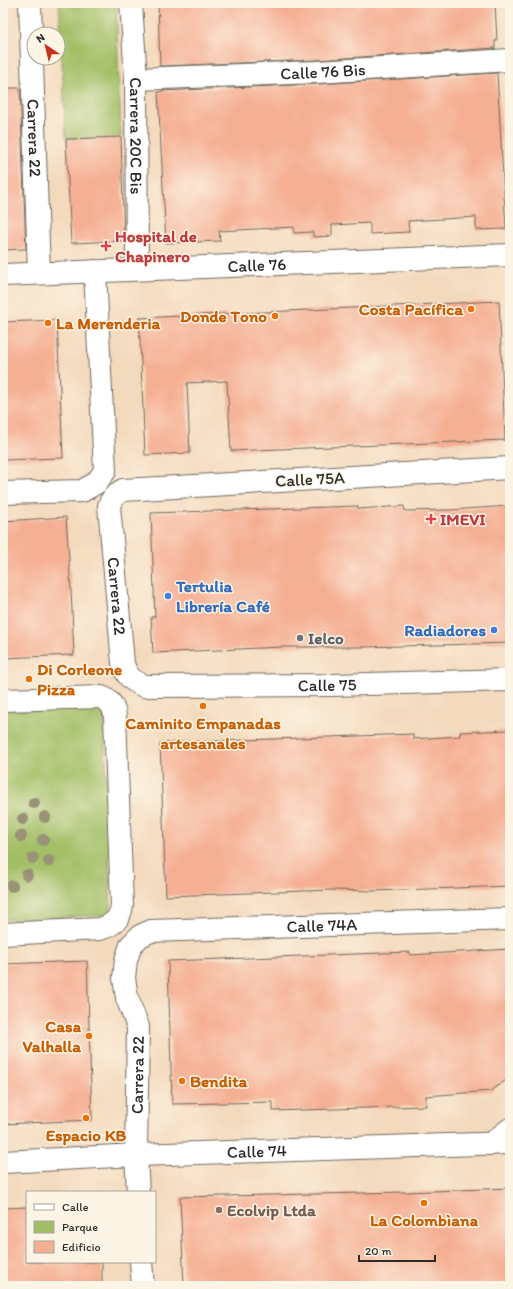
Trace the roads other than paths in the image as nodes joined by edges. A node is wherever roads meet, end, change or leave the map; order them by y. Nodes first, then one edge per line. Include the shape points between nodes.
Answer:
1 (30, 3) edge
2 (131, 3) edge
3 (510, 60) edge
4 (136, 79) junction
5 (510, 256) edge
6 (137, 269) junction
7 (95, 271) junction
8 (39, 273) junction
9 (3, 275) edge
10 (510, 468) edge
11 (3, 493) edge
12 (113, 498) joint
13 (510, 680) edge
14 (144, 686) joint
15 (3, 700) edge
16 (510, 920) edge
17 (3, 934) edge
18 (136, 939) joint
19 (510, 1129) edge
20 (501, 1144) edge
21 (136, 1156) junction
22 (3, 1162) edge
23 (138, 1191) edge
24 (141, 1263) edge
25 (143, 1286) edge

1 - 8 street, Carrera 22
2 - 4 street, Carrera 20C Bis
3 - 4 street, Calle 76 Bis via 317,72
4 - 6 street, Carrera 20C Bis
5 - 6 street, Calle 76
6 - 7 street, Calle 76
7 - 8 street, Calle 76
7 - 11 street via 105,471 96,483 82,491
8 - 9 street, Calle 76
10 - 12 street, Calle 75A via 123,490
12 - 14 street, Carrera 22 via 109,506 123,663 129,678
13 - 14 street, Calle 75 via 332,685
15 - 17 street via 101,697 112,704 115,716 122,905 119,918 100,930
16 - 18 street, Calle 74A via 151,931
18 - 21 street, Carrera 22 via 129,950 124,978 127,998 138,1027
19 - 20 street
20 - 21 street, Calle 74
21 - 22 street, Calle 74
21 - 23 street, Carrera 22
24 - 25 street

